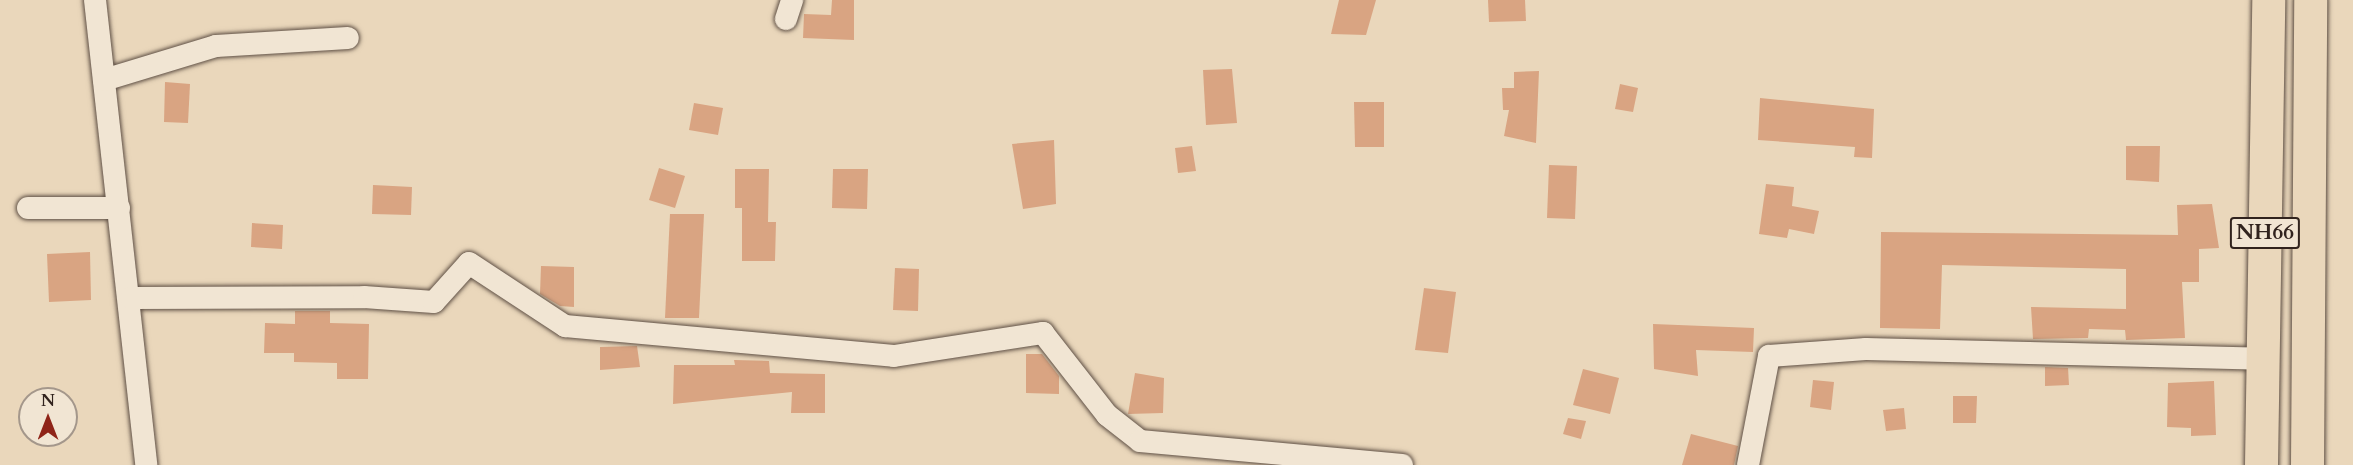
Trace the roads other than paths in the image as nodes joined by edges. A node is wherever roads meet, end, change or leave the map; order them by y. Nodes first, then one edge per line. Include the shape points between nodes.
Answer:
1 (95, 0) edge
2 (2268, 0) edge
3 (2310, 0) edge
4 (348, 38) dead end
5 (104, 80) junction
6 (28, 208) dead end
7 (119, 208) junction
8 (131, 298) junction
9 (2263, 359) junction
10 (146, 465) edge
11 (1402, 465) edge
12 (1748, 465) edge
13 (2261, 465) edge
14 (2307, 465) edge

1 - 5 street
2 - 9 highway, NH66
3 - 14 highway, NH66
4 - 5 street via 216,46
5 - 7 street
6 - 7 street
7 - 8 street
8 - 10 street
8 - 11 street via 364,297 434,302 469,263 565,326 894,356 1043,333 1107,415 1140,441
9 - 12 street via 1866,350 1769,356
9 - 13 highway, NH66

